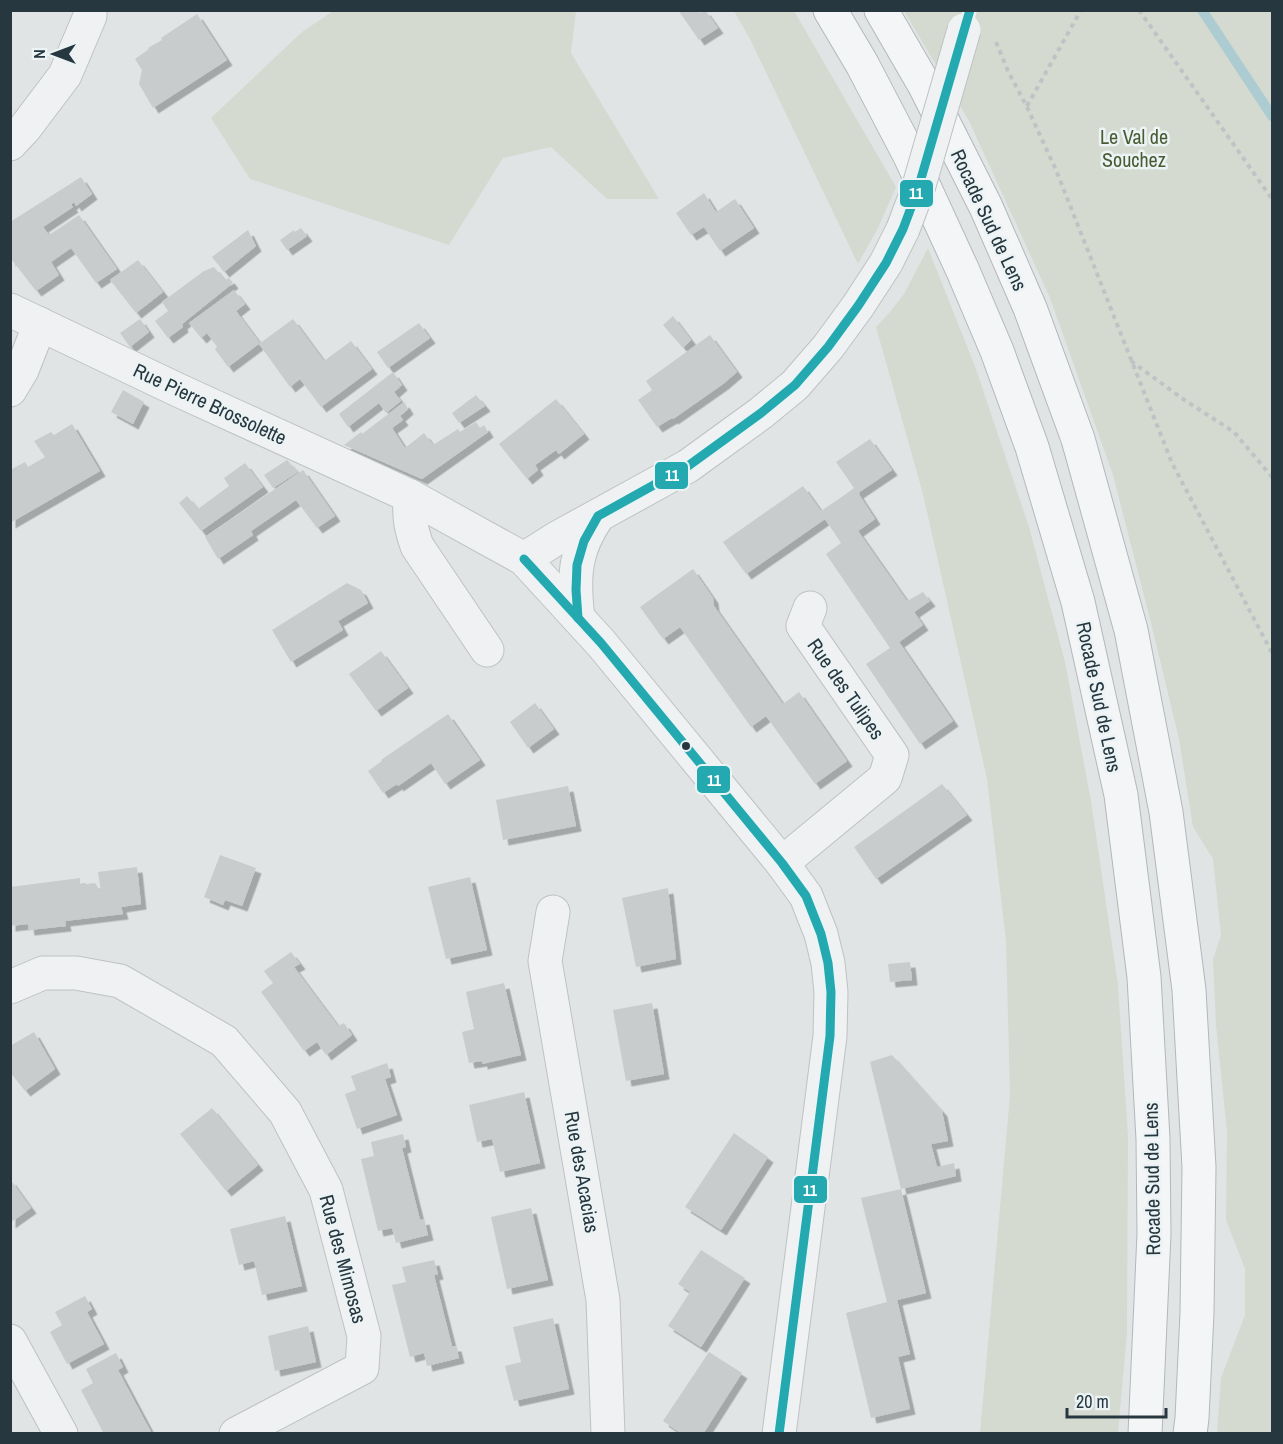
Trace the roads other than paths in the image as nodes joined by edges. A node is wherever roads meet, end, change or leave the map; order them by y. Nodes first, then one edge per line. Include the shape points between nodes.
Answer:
1 (90, 10) edge
2 (830, 10) edge
3 (881, 10) edge
4 (967, 20) edge
5 (10, 144) edge
6 (10, 310) edge
7 (40, 324) junction
8 (10, 390) edge
9 (410, 496) junction
10 (598, 516) junction
11 (524, 559) junction
12 (810, 608) dead end
13 (578, 618) junction
14 (487, 650) dead end
15 (782, 863) junction
16 (553, 912) dead end
17 (10, 987) edge
18 (10, 1341) edge
19 (61, 1434) edge
20 (236, 1434) edge
21 (608, 1434) edge
22 (779, 1434) edge
23 (1145, 1434) edge
24 (1190, 1434) edge

1 - 5 street via 65,75
2 - 23 highway, Rocade Sud de Lens via 910,156 997,351 1032,447 1078,602 1121,795 1144,976 1153,1139 1154,1234
3 - 24 highway, Rocade Sud de Lens via 981,196 1030,308 1078,439 1131,630 1166,812 1189,990 1199,1167
4 - 10 street, bridge via 903,229 886,262 828,347 795,385 761,413 688,466
6 - 7 street, Rue Pierre Brossolette
7 - 8 street
7 - 9 street, Rue Pierre Brossolette
9 - 11 street, Rue Pierre Brossolette
9 - 14 street via 409,516 417,546
10 - 11 street
10 - 13 street via 577,562
11 - 13 street
12 - 15 street, Rue des Tulipes via 803,626 892,755 885,778
13 - 15 street
15 - 22 street via 806,896 821,934 831,992 830,1036
16 - 21 street, Rue des Acacias via 545,961 603,1300
17 - 20 street, Rue des Mimosas via 43,973 76,973 120,981 224,1041 285,1112 326,1190 364,1336 362,1368
18 - 19 street

